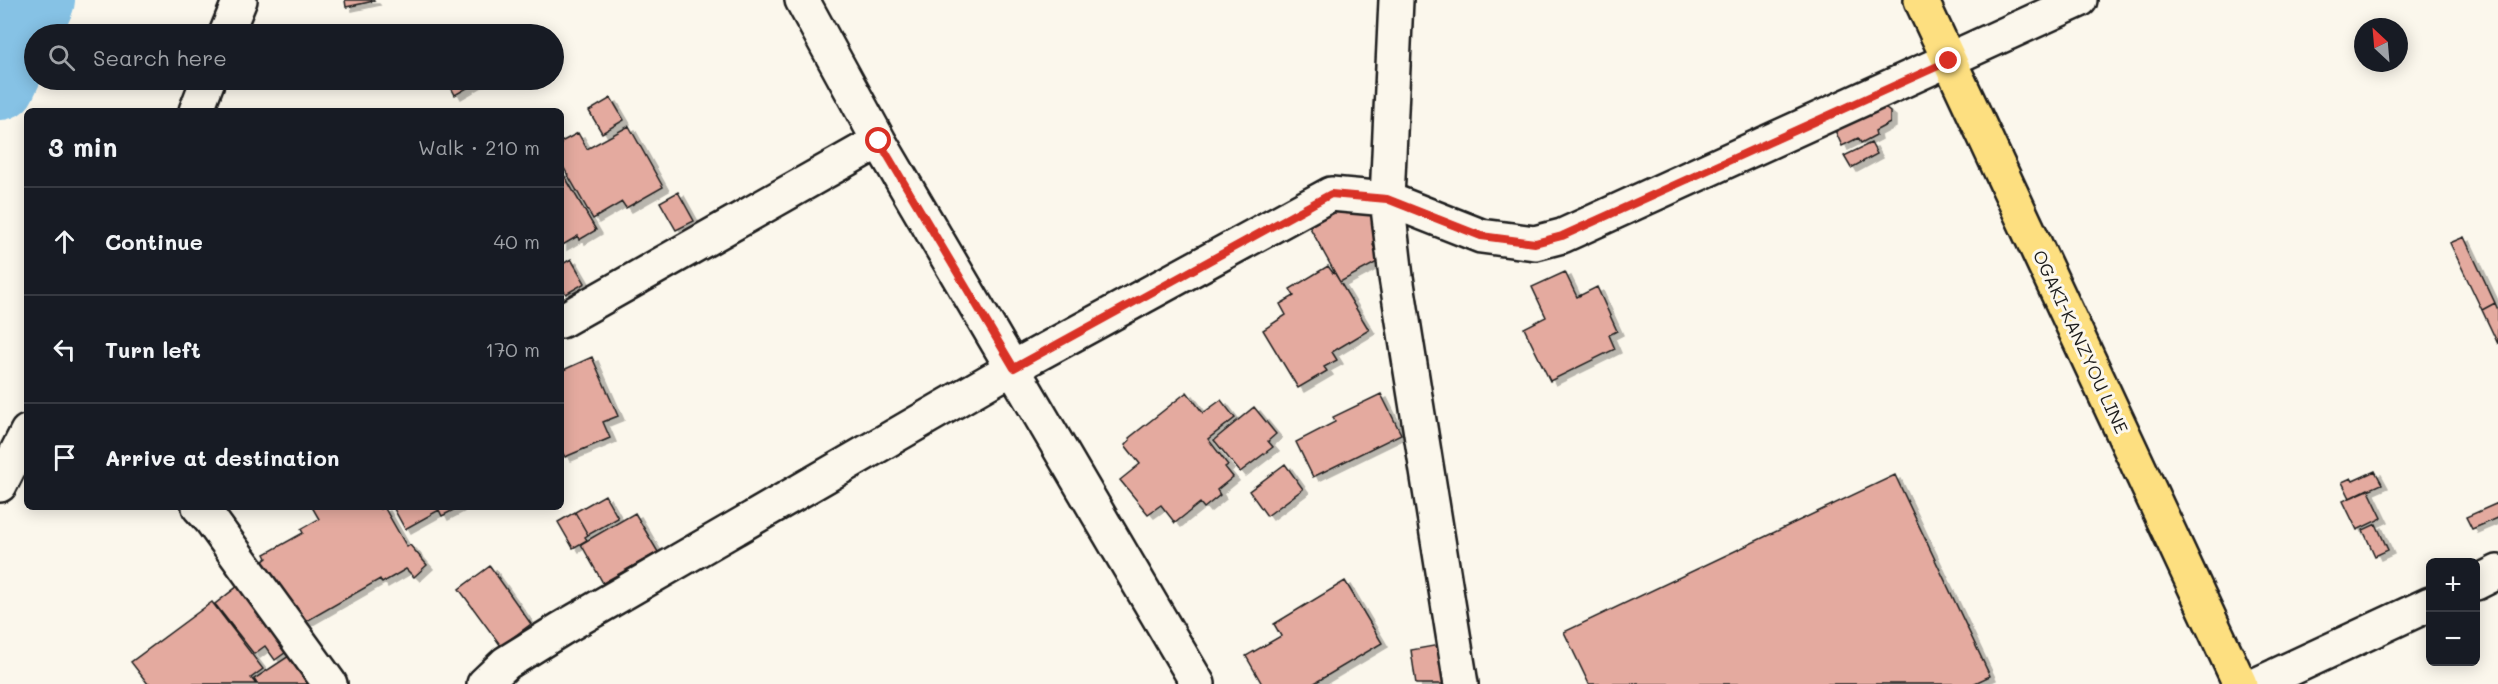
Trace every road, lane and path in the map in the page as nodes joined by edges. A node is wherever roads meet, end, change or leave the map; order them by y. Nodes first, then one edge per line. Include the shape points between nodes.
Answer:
1 (240, 0) edge
2 (802, 0) edge
3 (1396, 0) edge
4 (1921, 0) edge
5 (2080, 0) edge
6 (230, 24) edge
7 (1949, 61) junction
8 (204, 90) edge
9 (197, 108) edge
10 (879, 141) junction
11 (1402, 204) junction
12 (564, 319) edge
13 (1014, 368) junction
14 (24, 438) edge
15 (0, 485) edge
16 (215, 511) edge
17 (2498, 572) edge
18 (2480, 581) edge
19 (2426, 606) edge
20 (504, 677) edge
21 (330, 684) edge
22 (1198, 684) edge
23 (1461, 684) edge
24 (2240, 684) edge
25 (2258, 684) edge

1 - 6 street
2 - 10 street
3 - 11 street
4 - 7 main road, OGAKI-KANZYOU LINE
5 - 7 street
7 - 11 street via 1562,236 1535,243 1481,236
7 - 24 main road, OGAKI-KANZYOU LINE
8 - 9 street
10 - 12 street
10 - 13 street
11 - 13 street via 1331,194
11 - 23 street via 1396,277
13 - 20 street
13 - 22 street
14 - 15 street
16 - 21 street
17 - 18 street
19 - 25 street

